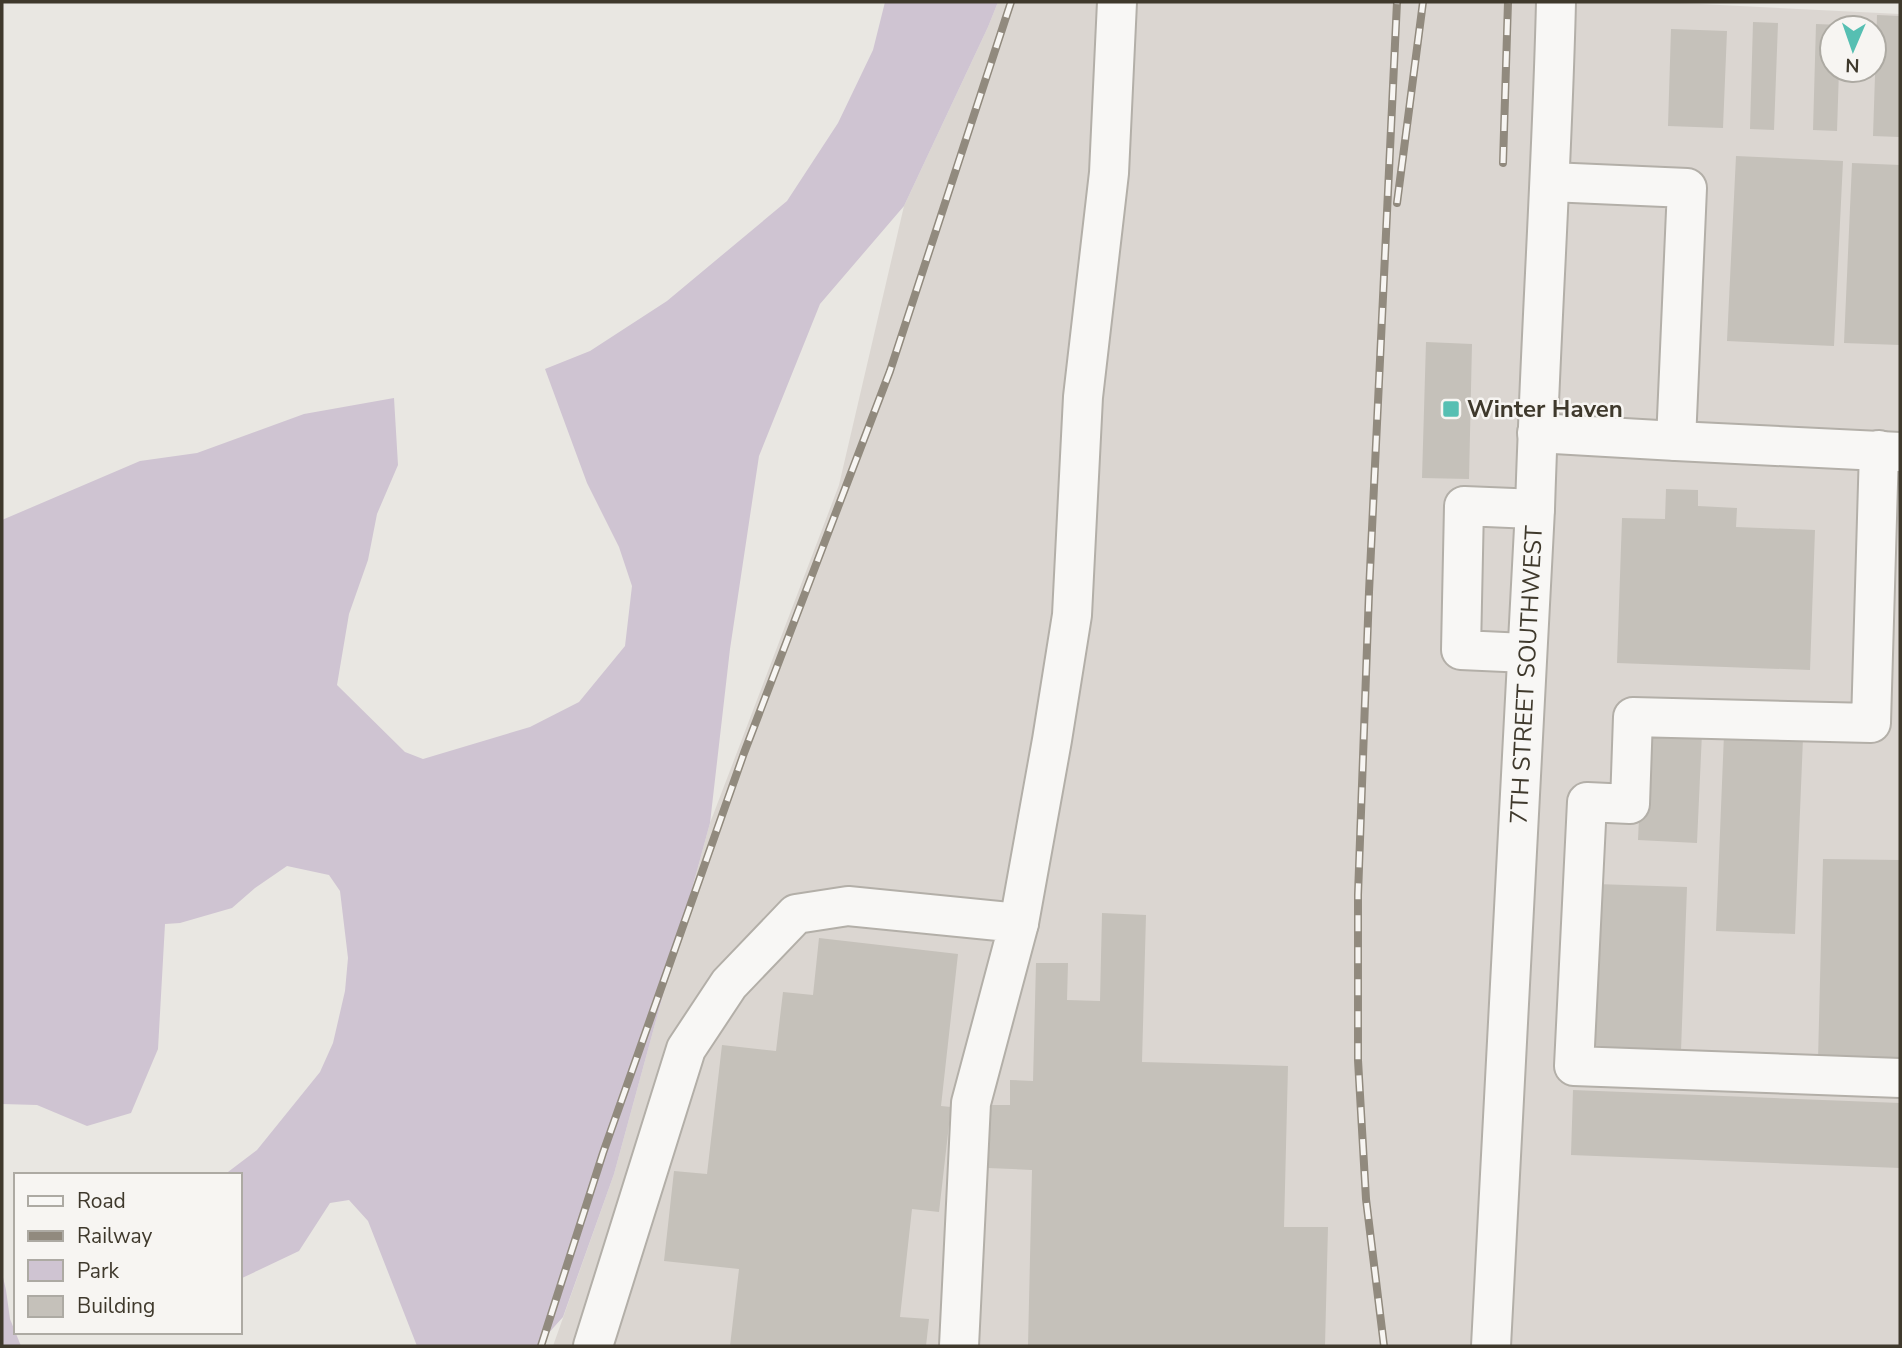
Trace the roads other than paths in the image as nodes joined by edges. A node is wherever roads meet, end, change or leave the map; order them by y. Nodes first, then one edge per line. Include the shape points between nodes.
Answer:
1 (1117, 2) edge
2 (1556, 2) edge
3 (1550, 182) junction
4 (1537, 433) junction
5 (1676, 441) junction
6 (1889, 451) edge
7 (1535, 509) junction
8 (1887, 648) edge
9 (1527, 653) junction
10 (1018, 923) junction
11 (1900, 1078) edge
12 (593, 1346) edge
13 (959, 1346) edge
14 (1491, 1346) edge

1 - 10 street via 1109,173 1083,397 1072,615
2 - 3 street, 7TH STREET SOUTHWEST
3 - 4 street, 7TH STREET SOUTHWEST
3 - 5 street via 1687,188
4 - 5 street
4 - 7 street, 7TH STREET SOUTHWEST
5 - 6 street
6 - 8 street
7 - 9 street, 7TH STREET SOUTHWEST
7 - 9 street via 1464,506 1461,650
8 - 11 street via 1871,723 1633,717 1630,804 1587,802 1574,1066
9 - 14 street, 7TH STREET SOUTHWEST
10 - 12 street via 848,906 796,914 729,984 686,1049
10 - 13 street via 971,1103

